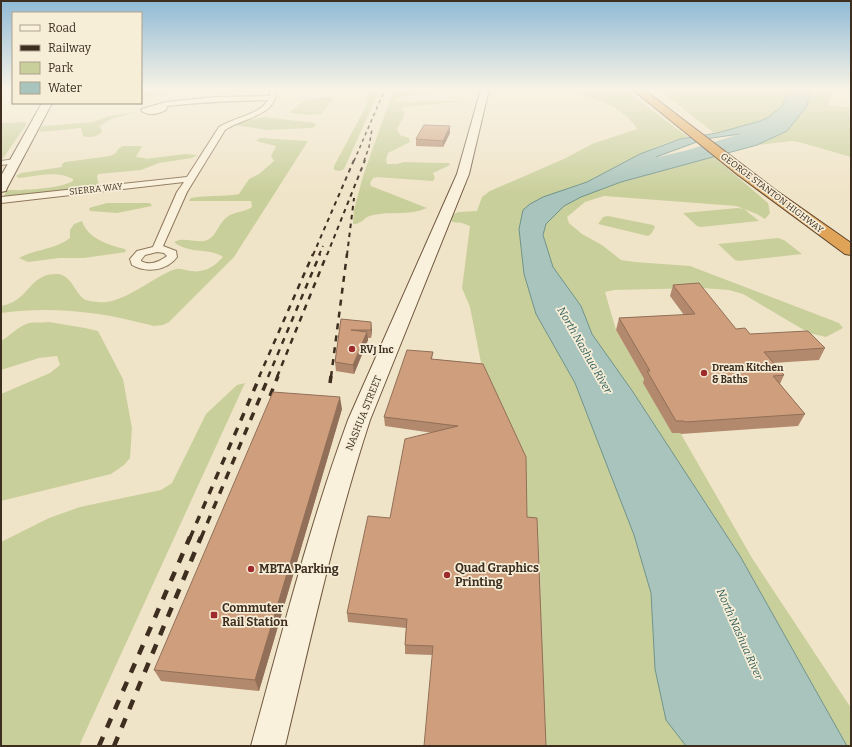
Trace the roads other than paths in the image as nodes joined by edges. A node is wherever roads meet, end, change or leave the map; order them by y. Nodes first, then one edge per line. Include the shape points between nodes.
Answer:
1 (35, 124) edge
2 (231, 124) edge
3 (477, 124) edge
4 (681, 124) edge
5 (695, 124) edge
6 (729, 156) junction
7 (15, 161) junction
8 (1, 163) edge
9 (190, 179) junction
10 (1, 188) edge
11 (1, 200) edge
12 (833, 225) junction
13 (851, 233) edge
14 (851, 237) edge
15 (157, 249) dead end
16 (851, 250) edge
17 (268, 746) edge

1 - 7 main road
2 - 9 street via 224,127
3 - 17 main road, NASHUA STREET via 463,174 344,460
4 - 6 highway, GEORGE STANTON HIGHWAY
5 - 6 highway, GEORGE STANTON HIGHWAY
6 - 12 highway, GEORGE STANTON HIGHWAY
6 - 16 highway, GEORGE STANTON HIGHWAY via 825,233
7 - 8 street
7 - 10 main road
9 - 11 street, SIERRA WAY
9 - 15 street via 176,204
12 - 13 highway
12 - 14 highway, GEORGE STANTON HIGHWAY

